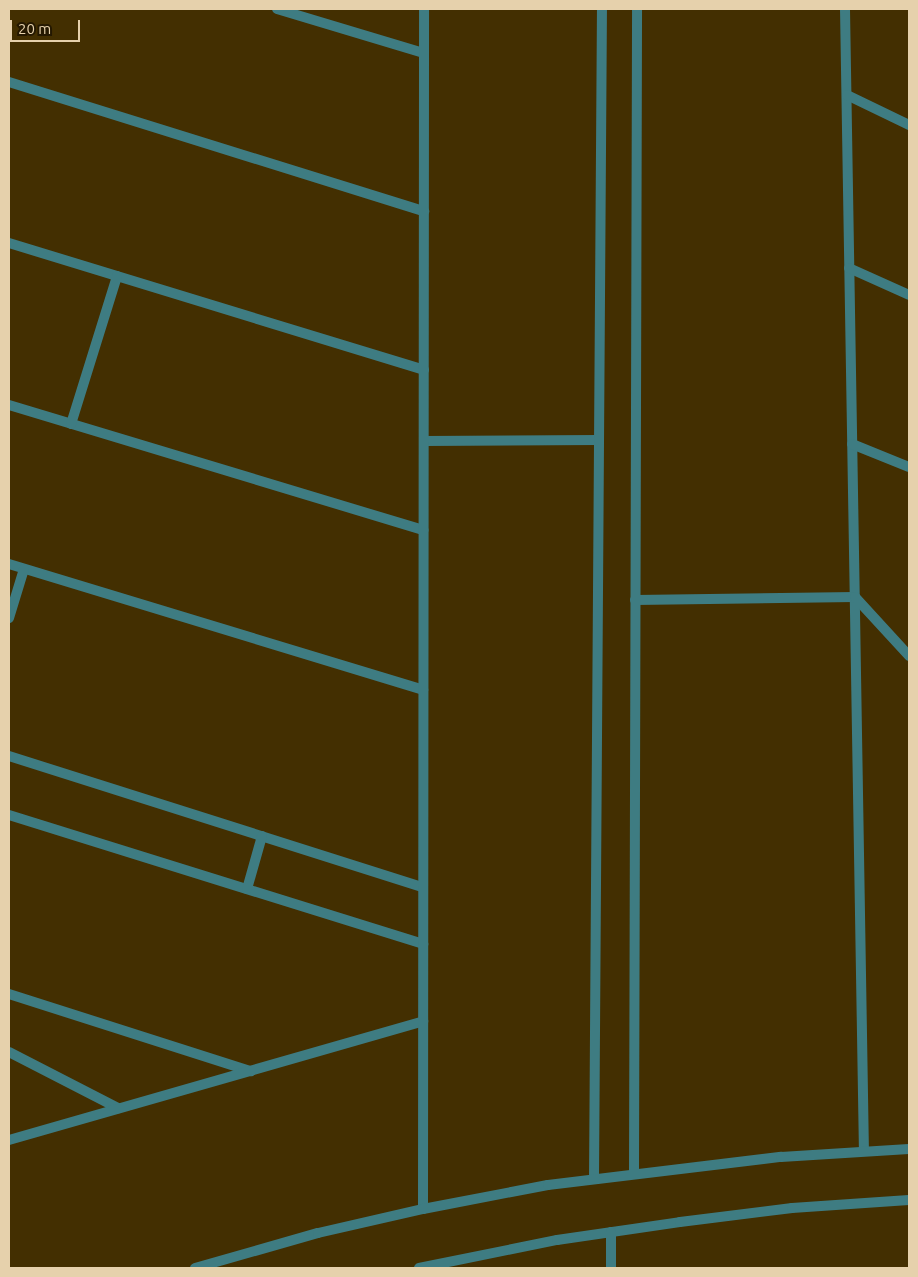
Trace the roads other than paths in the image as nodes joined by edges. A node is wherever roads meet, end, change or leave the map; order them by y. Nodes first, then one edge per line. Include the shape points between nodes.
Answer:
1 (277, 9) edge
2 (424, 9) edge
3 (602, 9) edge
4 (637, 9) edge
5 (845, 9) edge
6 (424, 53) junction
7 (9, 82) edge
8 (847, 95) junction
9 (909, 125) edge
10 (424, 212) junction
11 (9, 243) edge
12 (850, 268) junction
13 (118, 276) junction
14 (909, 295) edge
15 (424, 370) junction
16 (9, 405) edge
17 (71, 424) junction
18 (599, 440) junction
19 (424, 441) junction
20 (852, 444) junction
21 (909, 467) edge
22 (424, 530) junction
23 (9, 564) edge
24 (24, 568) junction
25 (855, 597) junction
26 (636, 600) junction
27 (9, 618) edge
28 (909, 656) edge
29 (424, 690) junction
30 (9, 756) edge
31 (9, 815) edge
32 (262, 836) junction
33 (424, 887) junction
34 (247, 889) junction
35 (424, 944) junction
36 (9, 994) edge
37 (423, 1021) junction
38 (9, 1052) edge
39 (251, 1070) junction
40 (118, 1108) junction
41 (9, 1140) edge
42 (909, 1149) edge
43 (864, 1152) junction
44 (634, 1174) junction
45 (594, 1179) junction
46 (909, 1200) edge
47 (423, 1208) junction
48 (612, 1232) junction
49 (209, 1266) edge
50 (195, 1268) edge
51 (419, 1268) edge
52 (611, 1268) edge

1 - 6 street
2 - 6 street
3 - 18 street
4 - 26 street
5 - 8 street
6 - 10 street
7 - 10 street
8 - 9 street
8 - 12 street
10 - 15 street
11 - 13 street
12 - 14 street
12 - 20 street
13 - 15 street
13 - 17 street
15 - 19 street
16 - 17 street
17 - 22 street
18 - 19 street
18 - 45 street
19 - 22 street
20 - 21 street
20 - 25 street
22 - 29 street
23 - 24 street
24 - 27 street
24 - 29 street
25 - 26 street
25 - 28 street
25 - 43 street
26 - 44 street
29 - 33 street
30 - 32 street
31 - 34 street
32 - 33 street
32 - 34 street
33 - 35 street
34 - 35 street
35 - 37 street
36 - 39 street
37 - 39 street
37 - 47 street
38 - 40 street
39 - 40 street
40 - 41 street
42 - 43 street
43 - 44 street
44 - 45 street
45 - 47 street
46 - 48 street via 792,1208
47 - 49 street
48 - 51 street
48 - 52 street
49 - 50 street

